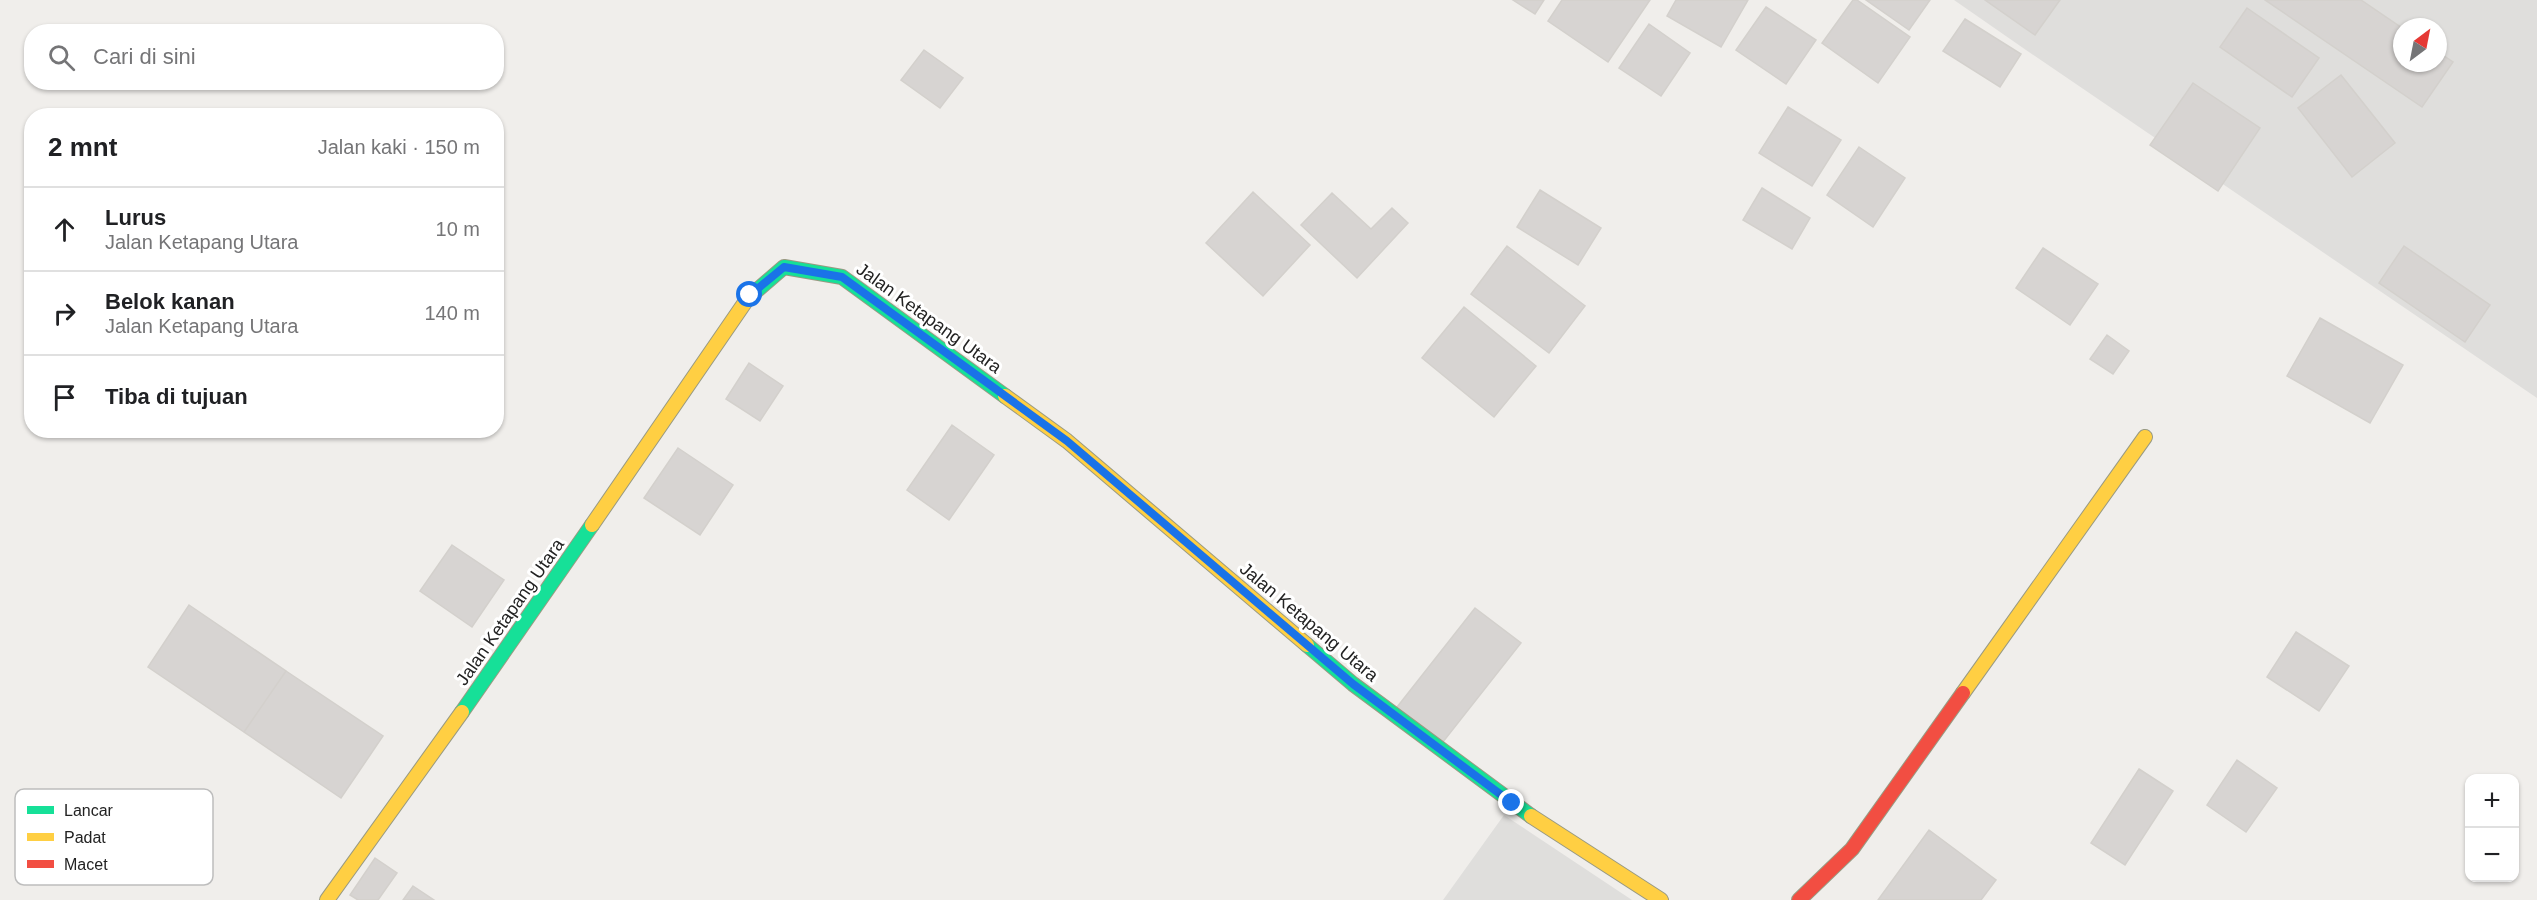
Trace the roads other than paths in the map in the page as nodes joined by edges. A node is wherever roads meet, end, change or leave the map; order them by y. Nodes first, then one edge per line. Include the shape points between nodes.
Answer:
1 (2145, 437) dead end
2 (327, 900) edge
3 (1661, 900) edge
4 (1799, 900) edge

1 - 4 street via 1852,849
2 - 3 street, Jalan Ketapang Utara via 493,669 750,295 784,267 842,277 1067,441 1353,684 1512,803

